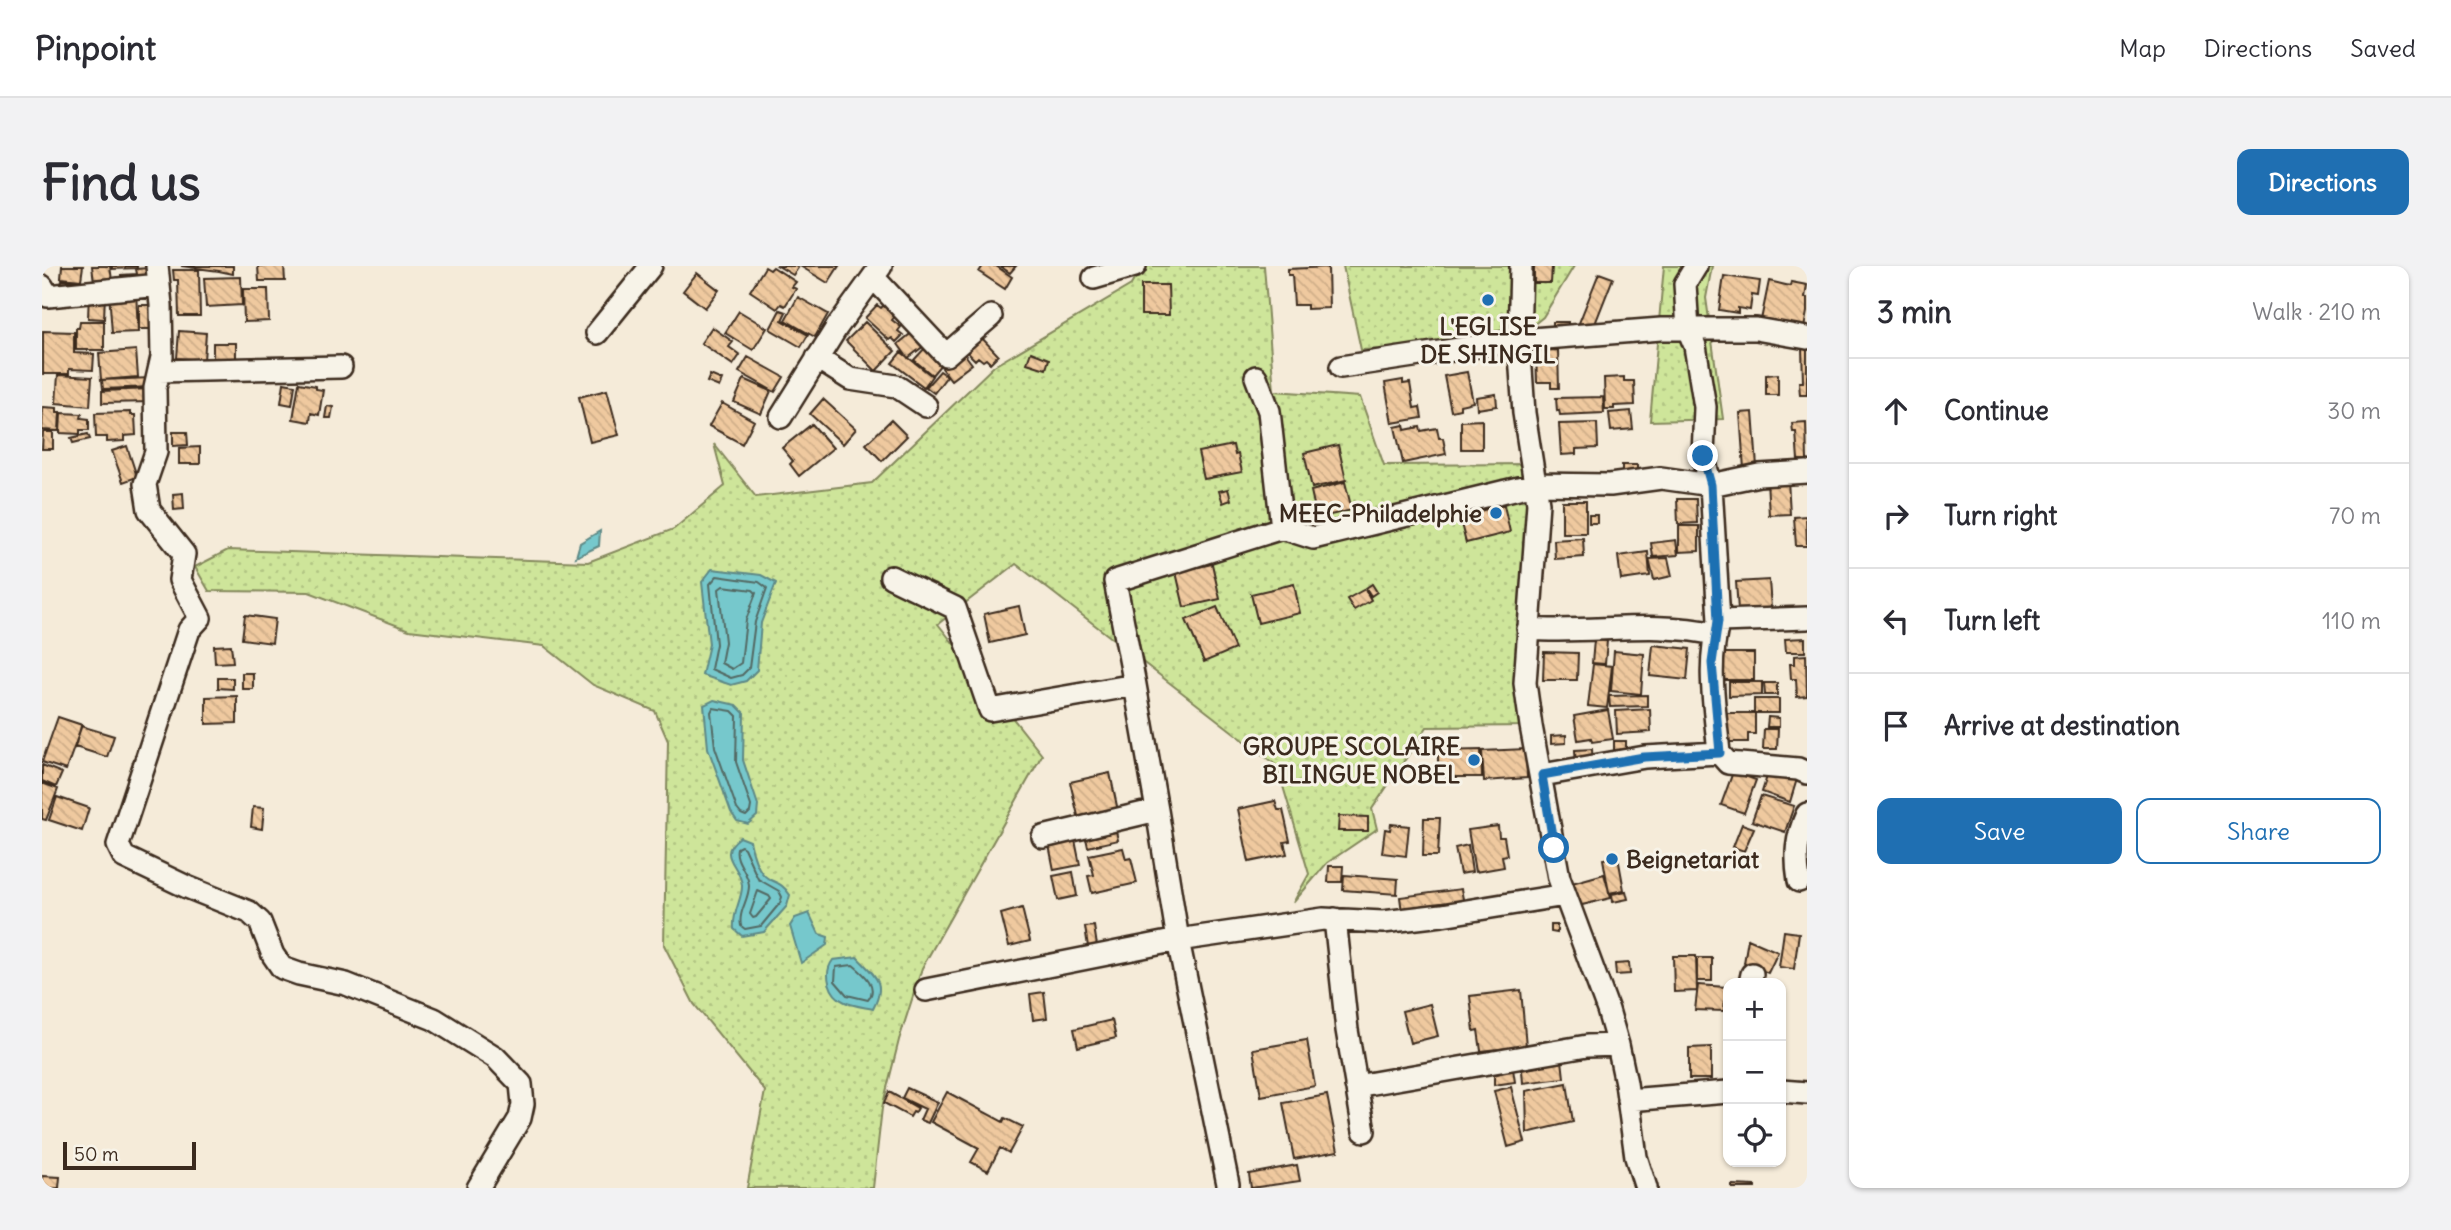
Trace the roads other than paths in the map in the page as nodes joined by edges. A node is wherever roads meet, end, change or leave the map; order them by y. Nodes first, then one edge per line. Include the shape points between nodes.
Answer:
1 (651, 266) edge
2 (1135, 266) edge
3 (1521, 266) edge
4 (1696, 266) edge
5 (877, 271) edge
6 (158, 275) edge
7 (1094, 278) dead end
8 (42, 286) edge
9 (992, 316) dead end
10 (1688, 329) junction
11 (597, 333) dead end
12 (1807, 338) edge
13 (1519, 340) junction
14 (817, 358) junction
15 (341, 367) dead end
16 (1341, 367) dead end
17 (159, 371) junction
18 (1256, 377) dead end
19 (926, 406) dead end
20 (781, 417) dead end
21 (1807, 472) edge
22 (1535, 484) junction
23 (1711, 485) junction
24 (1282, 528) junction
25 (891, 578) dead end
26 (1807, 618) edge
27 (1717, 628) junction
28 (1528, 629) junction
29 (1135, 685) junction
30 (1720, 753) junction
31 (1807, 774) edge
32 (1542, 775) junction
33 (1157, 810) junction
34 (1807, 814) edge
35 (1043, 837) dead end
36 (1800, 881) dead end
37 (1565, 895) junction
38 (1335, 919) junction
39 (1178, 940) junction
40 (926, 990) dead end
41 (1618, 1045) junction
42 (1356, 1086) junction
43 (1786, 1091) edge
44 (1723, 1092) edge
45 (1807, 1093) edge
46 (1629, 1100) junction
47 (1363, 1130) dead end
48 (1228, 1184) dead end
49 (478, 1188) edge
50 (1646, 1188) edge

1 - 11 street
2 - 7 street
3 - 13 street
4 - 10 street via 1685,284
5 - 9 street via 946,355
5 - 14 street
6 - 8 street via 48,296
6 - 17 street
10 - 12 street via 1756,329
10 - 13 street
10 - 23 street via 1705,407 1703,456
13 - 16 street
13 - 22 street
14 - 19 street via 850,379 896,386
14 - 20 street
15 - 17 street
17 - 49 street via 156,452 145,484 149,510 184,554 180,580 200,618 189,630 118,845 124,857 249,912 260,922 282,968 346,984 434,1019 495,1057 521,1084 523,1104 520,1118
18 - 24 street via 1269,411
21 - 23 street
22 - 23 street via 1610,485 1661,478
22 - 24 street via 1313,538
22 - 28 street via 1538,503
23 - 27 street
24 - 29 street via 1115,581
25 - 29 street via 955,608 990,710
26 - 27 street
27 - 28 street
27 - 30 street via 1712,663
28 - 32 street via 1525,683
29 - 33 street
30 - 31 street via 1728,763 1798,769
30 - 32 street via 1644,757
32 - 37 street
33 - 35 street
33 - 39 street
34 - 36 street via 1798,833 1795,859
37 - 38 street via 1383,922
37 - 41 street
38 - 39 street
38 - 42 street
39 - 40 street
39 - 48 street
41 - 42 street via 1587,1046
41 - 46 street
42 - 47 street
43 - 45 street
44 - 46 street
46 - 50 street via 1636,1157

